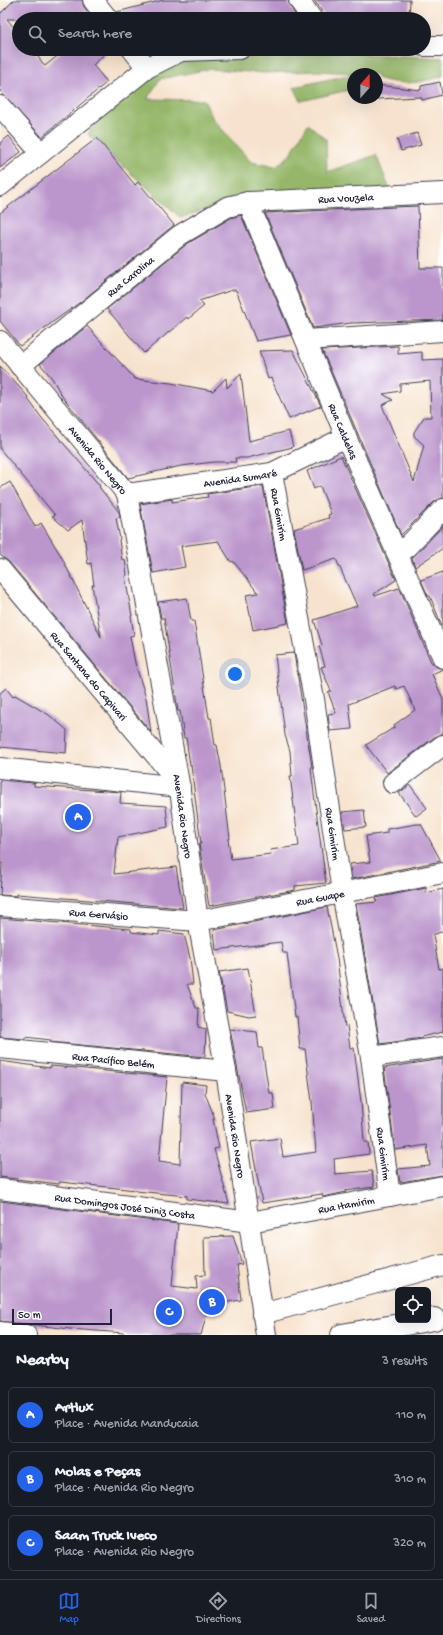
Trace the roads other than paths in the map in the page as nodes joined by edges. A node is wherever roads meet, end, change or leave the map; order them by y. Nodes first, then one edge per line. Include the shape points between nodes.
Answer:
1 (93, 0) edge
2 (299, 0) edge
3 (102, 12) edge
4 (307, 12) edge
5 (431, 46) edge
6 (443, 46) edge
7 (138, 56) edge
8 (171, 56) edge
9 (147, 68) junction
10 (0, 106) edge
11 (41, 153) junction
12 (0, 186) edge
13 (443, 193) edge
14 (248, 202) junction
15 (443, 331) edge
16 (306, 340) junction
17 (0, 341) edge
18 (20, 366) junction
19 (346, 437) junction
20 (272, 473) junction
21 (127, 494) junction
22 (443, 509) edge
23 (399, 555) junction
24 (0, 568) edge
25 (443, 658) edge
26 (443, 745) edge
27 (0, 768) edge
28 (393, 783) dead end
29 (179, 785) junction
30 (443, 873) edge
31 (342, 892) junction
32 (0, 906) edge
33 (198, 920) junction
34 (443, 1046) edge
35 (0, 1048) edge
36 (371, 1057) junction
37 (226, 1071) junction
38 (443, 1186) edge
39 (0, 1189) edge
40 (390, 1196) junction
41 (250, 1222) junction
42 (443, 1265) edge
43 (262, 1314) junction
44 (439, 1318) edge
45 (0, 1332) edge
46 (26, 1335) edge
47 (266, 1335) edge
48 (342, 1335) edge
49 (396, 1335) edge

1 - 3 street
2 - 4 street
5 - 6 street
7 - 9 street
8 - 9 street
9 - 11 street
10 - 11 street
11 - 12 street
13 - 14 street, Rua Vouzela
14 - 16 street, Rua Caldelas
14 - 18 street, Rua Carolina via 227,207 180,235
15 - 16 street
16 - 19 street, Rua Caldelas
17 - 18 street, Avenida Rio Negro
18 - 21 street, Avenida Rio Negro
19 - 20 street, Avenida Sumaré
19 - 23 street, Rua Caldelas
20 - 21 street, Avenida Sumaré
20 - 31 street, Rua Gimirim via 314,699
21 - 29 street, Avenida Rio Negro
22 - 23 street
23 - 25 street, Rua Caldelas
24 - 29 street, Rua Santana do Capivari
26 - 28 street
27 - 29 street
29 - 33 street, Avenida Rio Negro
30 - 31 street, Rua Guape
31 - 33 street, Rua Guape
31 - 36 street, Rua Gimirim
32 - 33 street, Rua Gervásio
33 - 37 street, Avenida Rio Negro
34 - 36 street
35 - 37 street, Rua Pacífico Belém
36 - 40 street, Rua Gimirim
37 - 41 street, Avenida Rio Negro
38 - 40 street, Rua Itamirim
39 - 41 street, Rua Domingos José Diniz Costa
40 - 41 street, Rua Itamirim
41 - 43 street, Avenida Rio Negro
42 - 43 street
43 - 47 street, Avenida Rio Negro
44 - 48 highway
44 - 49 highway
45 - 46 street

